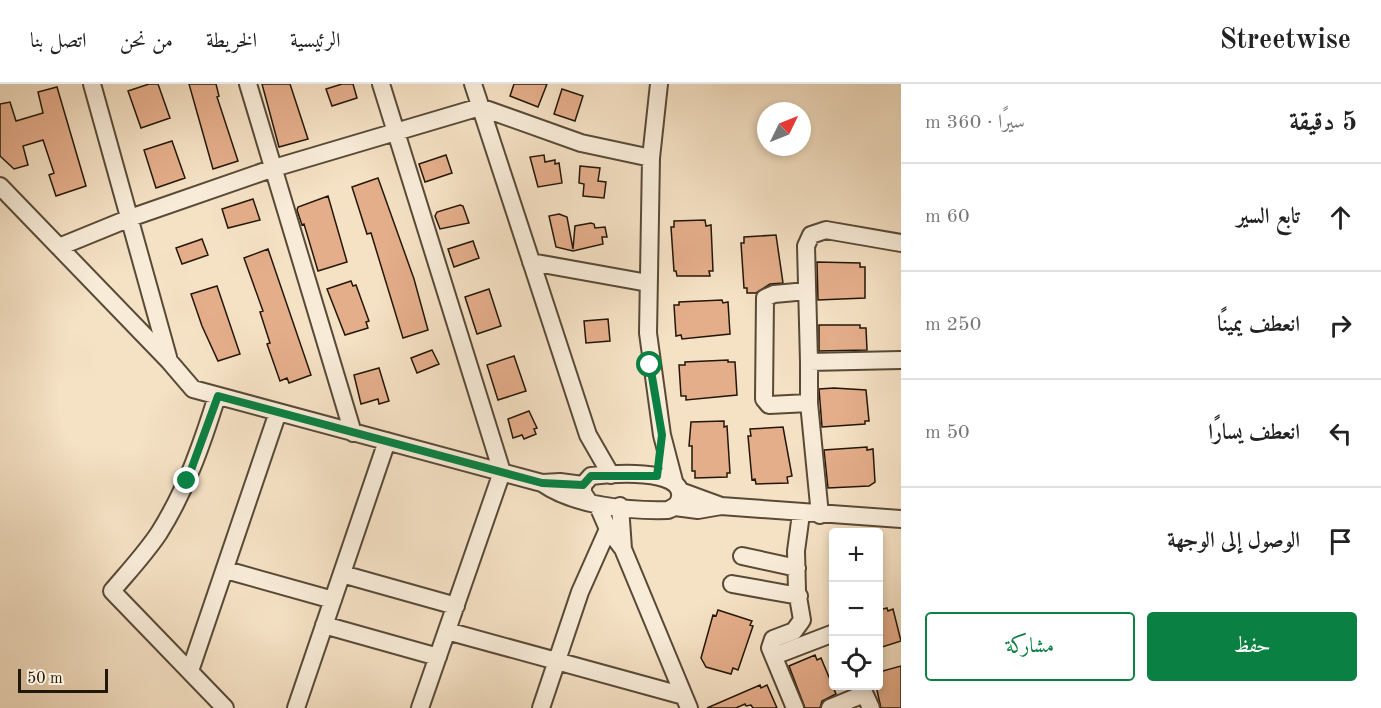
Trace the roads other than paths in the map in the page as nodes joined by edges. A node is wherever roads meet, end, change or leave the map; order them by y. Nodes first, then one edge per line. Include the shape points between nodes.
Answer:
1 (92, 84) edge
2 (248, 84) edge
3 (381, 84) edge
4 (473, 84) edge
5 (659, 84) edge
6 (480, 107) junction
7 (395, 131) junction
8 (651, 158) junction
9 (274, 168) junction
10 (0, 186) edge
11 (130, 218) junction
12 (901, 243) edge
13 (59, 247) junction
14 (531, 262) junction
15 (648, 283) junction
16 (807, 291) junction
17 (901, 360) edge
18 (169, 361) junction
19 (809, 362) junction
20 (218, 396) junction
21 (809, 403) junction
22 (278, 412) junction
23 (353, 433) junction
24 (588, 435) junction
25 (662, 435) junction
26 (387, 441) junction
27 (502, 472) junction
28 (611, 475) junction
29 (657, 476) junction
30 (587, 480) junction
31 (542, 483) junction
32 (676, 493) junction
33 (594, 504) junction
34 (620, 507) junction
35 (801, 514) junction
36 (820, 515) junction
37 (901, 519) edge
38 (608, 529) junction
39 (623, 549) junction
40 (742, 556) dead end
41 (797, 568) junction
42 (225, 570) junction
43 (342, 574) junction
44 (732, 584) dead end
45 (798, 596) junction
46 (333, 600) junction
47 (456, 606) junction
48 (324, 625) junction
49 (447, 631) junction
50 (829, 635) edge
51 (774, 656) junction
52 (438, 657) junction
53 (557, 661) junction
54 (190, 671) junction
55 (865, 696) edge
56 (687, 702) edge
57 (225, 708) edge
58 (296, 708) edge
59 (420, 708) edge
60 (541, 708) edge
61 (795, 708) edge
62 (830, 708) edge

1 - 11 street
2 - 9 street
3 - 7 street
4 - 6 street
5 - 8 street
6 - 7 street
6 - 8 street via 581,143
6 - 14 street
7 - 9 street
7 - 27 street
8 - 15 street
9 - 11 street
9 - 23 street
10 - 13 street
11 - 13 street
11 - 18 street
12 - 16 street via 817,231 806,246
13 - 18 street
14 - 15 street
14 - 24 street
15 - 25 street via 650,365
16 - 19 street
16 - 21 street via 765,298 764,399 768,405
17 - 19 street
18 - 20 street via 193,389
19 - 21 street
20 - 22 street
20 - 54 street via 200,451 173,508 158,534 112,591
21 - 36 street
22 - 23 street
22 - 42 street
23 - 26 street
24 - 28 street
24 - 30 street
25 - 29 street
25 - 32 street
26 - 27 street
26 - 43 street
27 - 31 street
27 - 47 street
28 - 29 street
28 - 30 street
29 - 32 street
30 - 31 street
30 - 33 street via 583,493
31 - 33 street via 556,493
32 - 34 street via 660,510
32 - 35 street via 721,506
33 - 34 street
33 - 38 street
34 - 39 street
35 - 36 street
35 - 41 street
36 - 37 street
38 - 39 street
38 - 53 street via 580,591
39 - 56 street
40 - 41 street
41 - 45 street
42 - 46 street
42 - 54 street
43 - 46 street
43 - 47 street
44 - 45 street
45 - 51 street via 801,624 773,639 770,648
46 - 48 street
47 - 49 street
48 - 52 street
48 - 58 street
49 - 52 street
49 - 53 street
50 - 51 street
51 - 61 street
52 - 59 street
53 - 56 street
53 - 60 street
54 - 57 street
55 - 62 street

